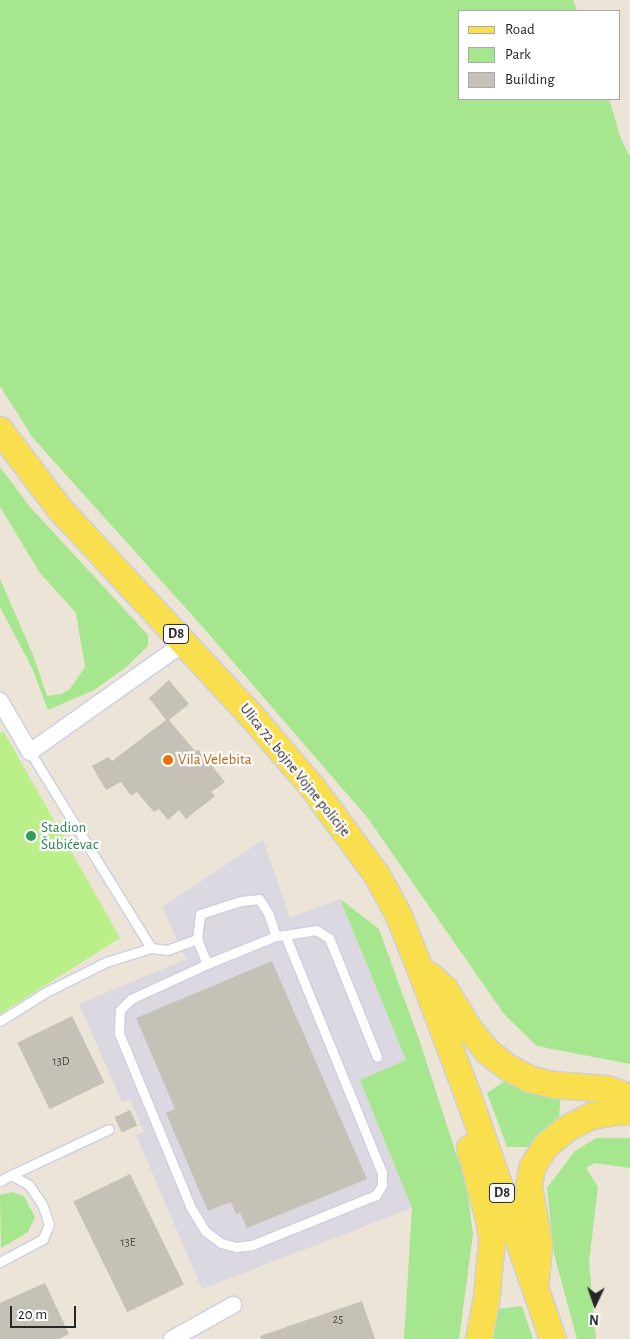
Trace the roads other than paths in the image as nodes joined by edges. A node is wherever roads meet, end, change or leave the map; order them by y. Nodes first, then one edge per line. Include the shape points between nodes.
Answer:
1 (0, 430) edge
2 (184, 643) junction
3 (0, 701) edge
4 (30, 752) junction
5 (281, 936) junction
6 (197, 939) junction
7 (151, 948) junction
8 (207, 964) junction
9 (421, 971) junction
10 (0, 1021) edge
11 (377, 1057) dead end
12 (630, 1096) edge
13 (469, 1098) junction
14 (630, 1112) edge
15 (109, 1129) dead end
16 (11, 1176) junction
17 (0, 1181) edge
18 (0, 1262) edge
19 (534, 1288) junction
20 (233, 1305) dead end
21 (172, 1339) edge
22 (479, 1339) edge
23 (553, 1339) edge

1 - 2 main road, Ulica 72. bojne Vojne policije / D8 via 59,508
2 - 4 street
2 - 9 main road, Ulica 72. bojne Vojne policije / D8 via 287,757 351,839 377,875 399,916
3 - 4 street
4 - 7 lane
5 - 6 lane via 259,899 241,900 200,914
5 - 8 lane
5 - 8 lane via 382,1173 382,1185 376,1195 252,1245 236,1247 221,1243 205,1231 191,1208 119,1034 120,1010 131,999
5 - 11 lane via 316,930 328,938
6 - 7 lane via 167,950
6 - 8 lane
7 - 10 lane via 106,962 46,992
9 - 12 main road via 436,979 470,1030 488,1052 507,1067 530,1079 554,1085 607,1089
9 - 13 main road, Ulica 72. bojne Vojne policije / D8
13 - 19 main road, Ulica 72. bojne Vojne policije / D8
13 - 22 main road via 467,1136 490,1220 492,1240
14 - 19 main road via 592,1116 566,1128 546,1146 532,1168 529,1187 539,1243
15 - 16 lane
16 - 17 lane
16 - 18 lane via 29,1185 42,1204 49,1224 43,1239
19 - 23 main road, Ulica 72. bojne Vojne policije / D8
20 - 21 street

